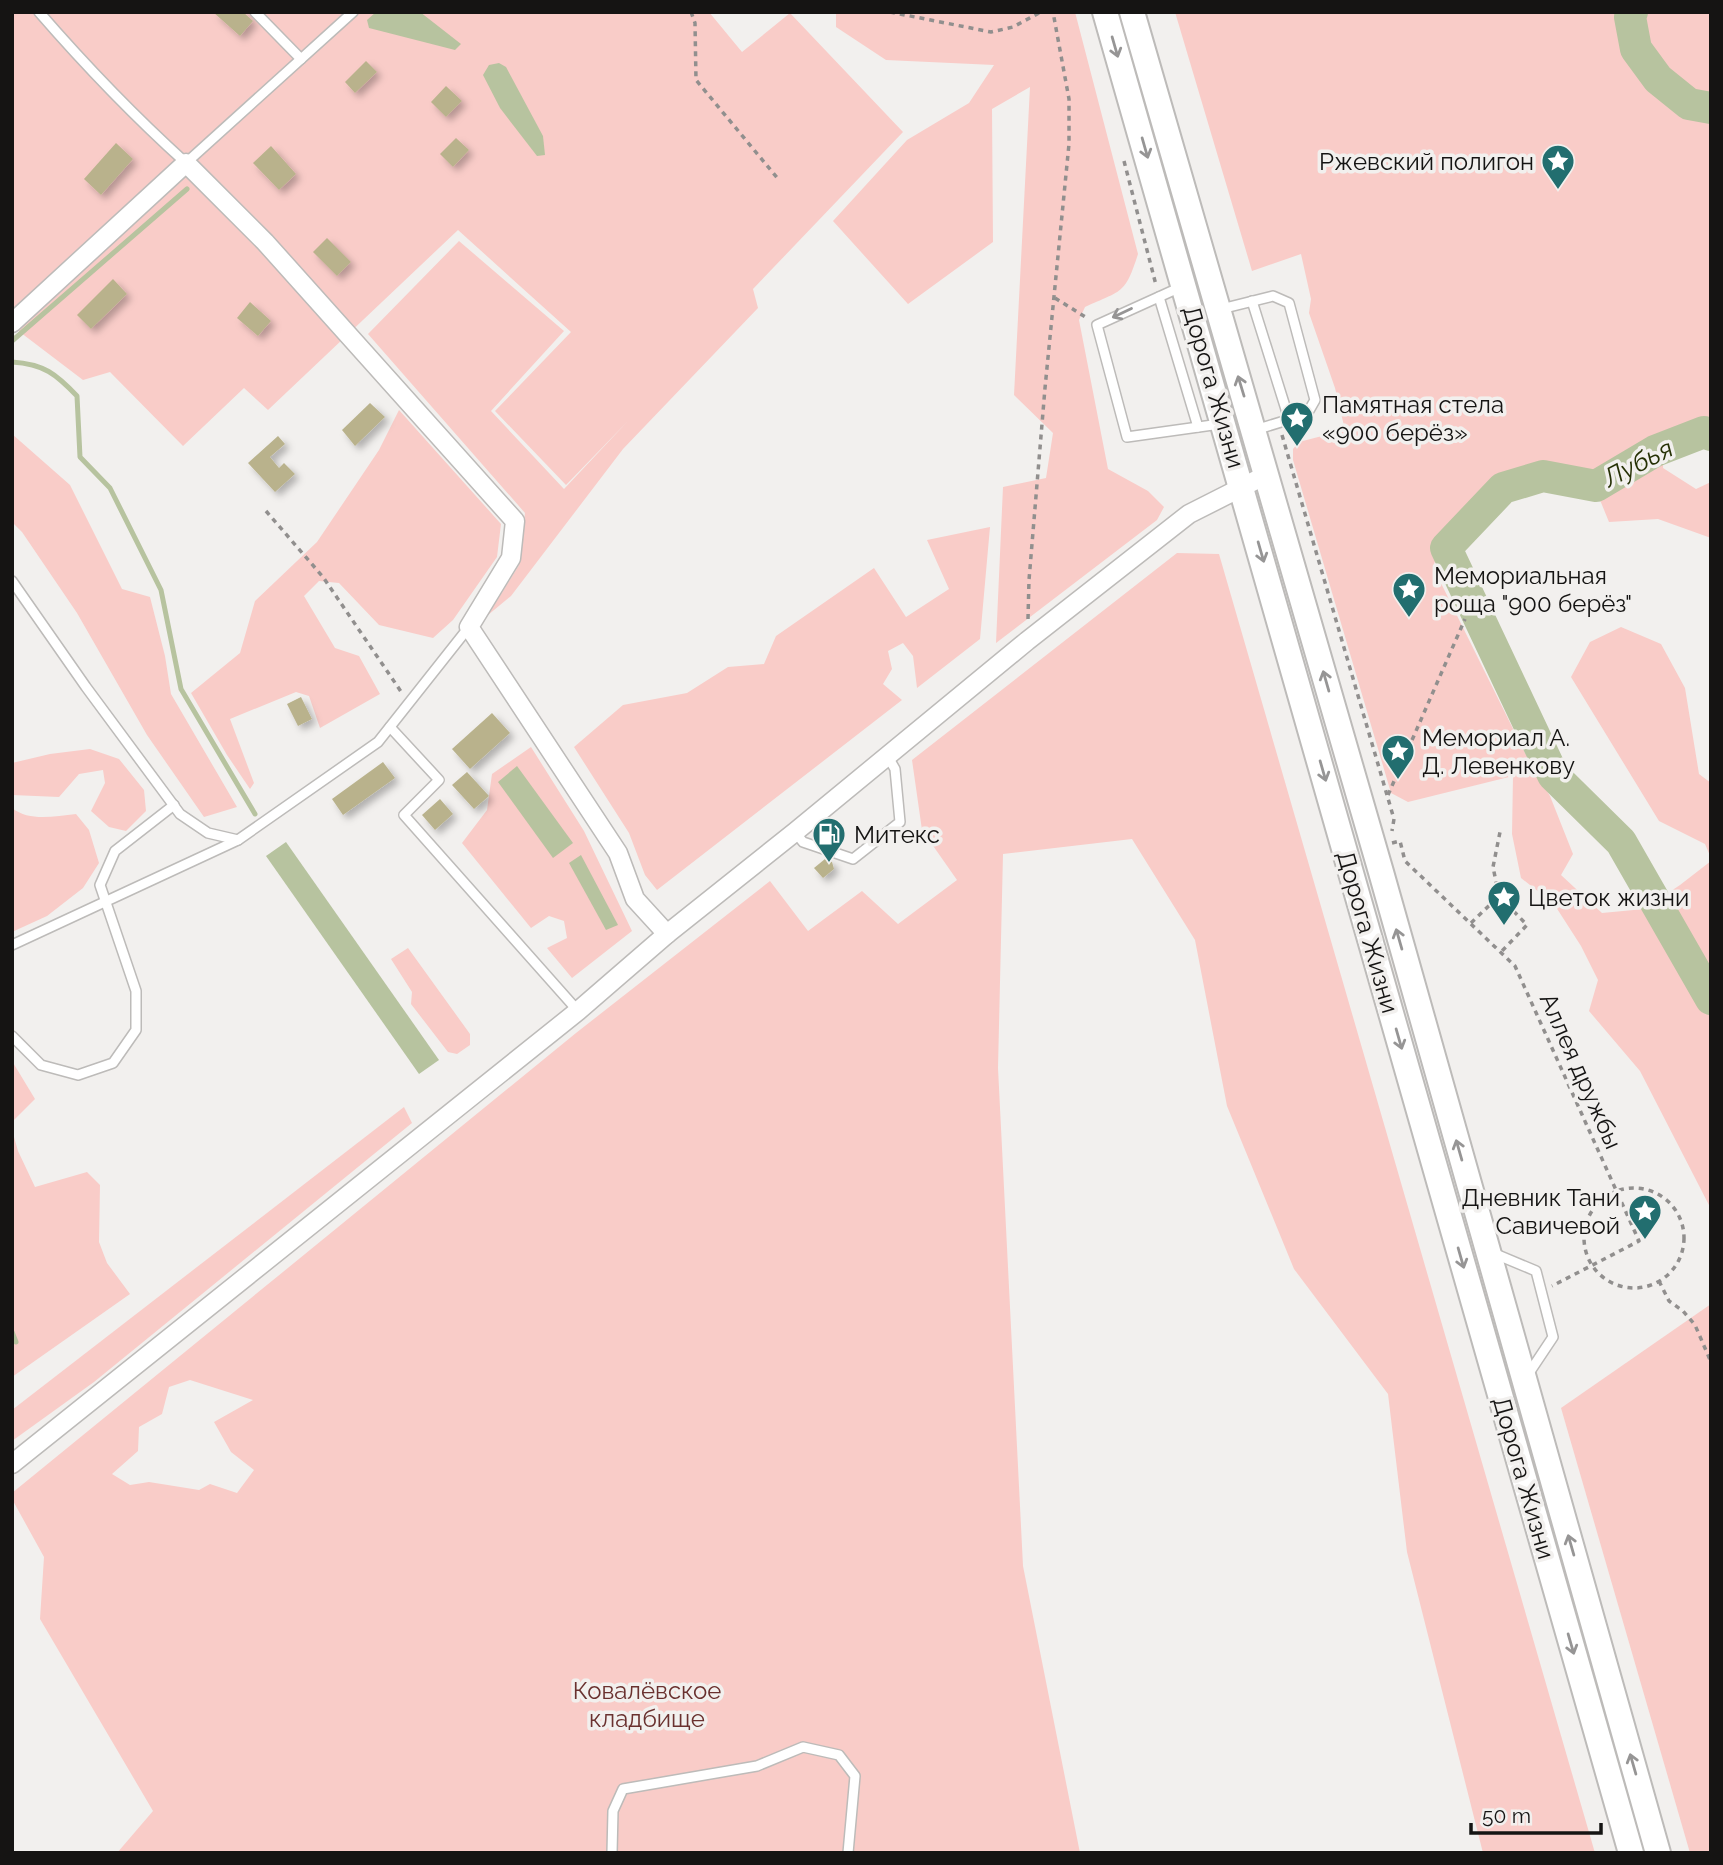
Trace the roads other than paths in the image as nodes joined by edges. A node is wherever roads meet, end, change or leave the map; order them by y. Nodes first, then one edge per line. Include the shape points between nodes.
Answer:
1 (39, 12) edge
2 (255, 12) edge
3 (353, 12) edge
4 (1105, 12) edge
5 (1132, 12) edge
6 (301, 60) junction
7 (186, 163) junction
8 (1184, 285) junction
9 (1159, 296) junction
10 (1252, 301) junction
11 (1219, 309) junction
12 (12, 324) edge
13 (1289, 419) junction
14 (1224, 423) junction
15 (1198, 427) junction
16 (1254, 430) junction
17 (1266, 475) junction
18 (1242, 487) junction
19 (12, 581) edge
20 (469, 627) junction
21 (390, 727) junction
22 (888, 757) junction
23 (174, 805) junction
24 (796, 832) junction
25 (238, 840) junction
26 (106, 903) junction
27 (667, 934) junction
28 (12, 945) edge
29 (578, 1011) junction
30 (12, 1036) edge
31 (1487, 1250) junction
32 (1524, 1380) junction
33 (12, 1464) edge
34 (612, 1853) edge
35 (848, 1853) edge
36 (1631, 1853) edge
37 (1658, 1853) edge

1 - 7 lane
2 - 6 lane
3 - 6 lane
4 -> 8 main road, Дорога Жизни
5 - 11 main road, Дорога Жизни
6 - 7 lane
7 - 12 street
7 - 20 street via 265,242 514,521 511,558
8 - 9 lane
8 - 14 main road, Дорога Жизни
9 - 15 lane
9 -> 15 lane via 1097,325 1127,437
10 - 11 lane
10 - 13 lane
10 - 13 lane via 1273,296 1289,303 1315,400 1307,414
16 -> 11 main road, Дорога Жизни
13 - 16 lane
14 - 15 lane
14 - 18 main road, Дорога Жизни
16 - 17 main road, Дорога Жизни
17 - 18 street
31 -> 17 main road, Дорога Жизни
18 - 22 street via 1189,514
18 -> 36 main road, Дорога Жизни
19 - 23 lane
20 - 21 lane
20 - 27 street via 618,853 635,898
21 - 25 lane via 378,742
21 - 29 lane via 439,780 404,815
22 - 24 street
22 - 24 lane via 895,769 900,822 853,859 803,842
23 - 25 lane via 208,833
23 - 26 lane via 115,851 100,885
24 - 27 street
25 - 26 lane
26 - 28 lane
26 - 30 lane via 136,991 136,1030 113,1063 78,1075 41,1065
27 - 29 street
29 - 33 street
31 - 32 main road, Дорога Жизни
31 - 32 lane via 1536,1272 1553,1337
37 -> 32 main road, Дорога Жизни
34 - 35 lane via 613,1811 623,1789 757,1766 803,1747 839,1755 855,1776

